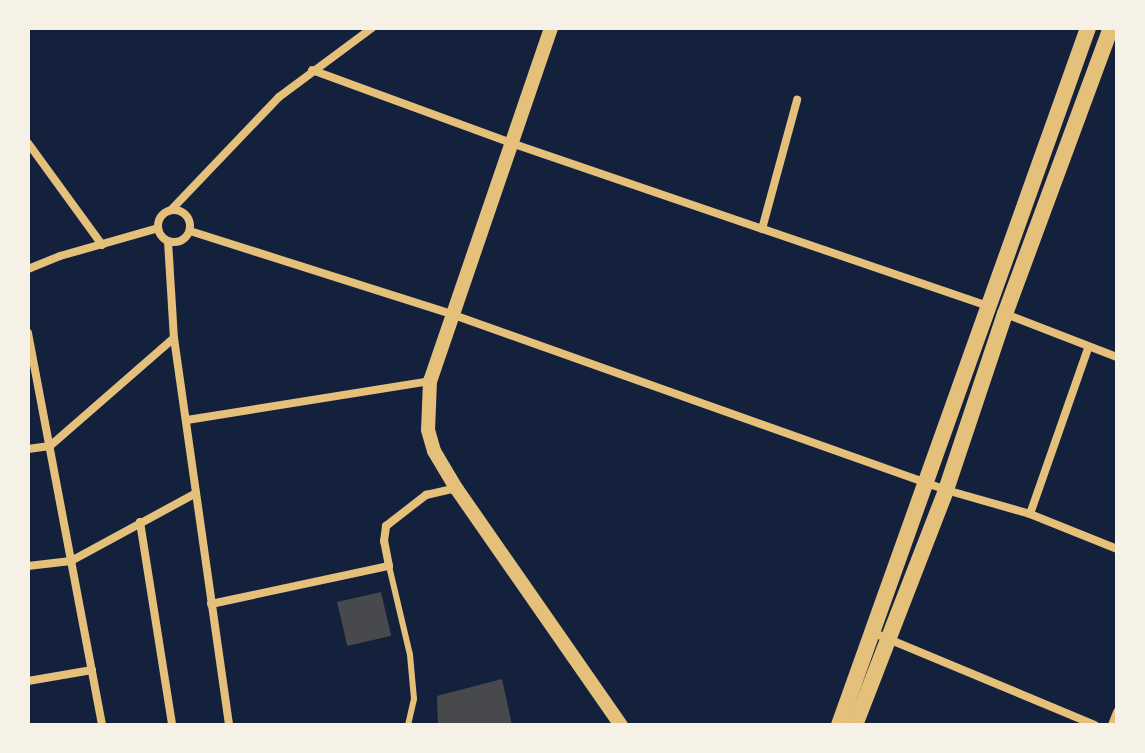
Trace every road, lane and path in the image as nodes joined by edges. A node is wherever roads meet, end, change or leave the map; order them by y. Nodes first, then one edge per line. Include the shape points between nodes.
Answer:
1 (372, 28) edge
2 (551, 28) edge
3 (1088, 28) edge
4 (1111, 28) edge
5 (312, 70) junction
6 (797, 100) dead end
7 (28, 143) edge
8 (514, 144) junction
9 (171, 210) junction
10 (158, 228) junction
11 (762, 229) junction
12 (190, 231) junction
13 (168, 241) junction
14 (102, 245) junction
15 (28, 269) edge
16 (998, 310) junction
17 (451, 314) junction
18 (28, 333) edge
19 (174, 338) junction
20 (1088, 348) junction
21 (1117, 357) edge
22 (430, 381) junction
23 (187, 420) junction
24 (50, 446) junction
25 (28, 449) edge
26 (925, 482) junction
27 (456, 488) junction
28 (946, 490) junction
29 (196, 493) junction
30 (1030, 514) junction
31 (140, 522) junction
32 (1117, 549) edge
33 (71, 561) junction
34 (28, 566) edge
35 (389, 566) junction
36 (211, 604) junction
37 (880, 636) junction
38 (92, 670) junction
39 (28, 681) edge
40 (1117, 712) edge
41 (102, 725) edge
42 (172, 725) edge
43 (229, 725) edge
44 (408, 725) edge
45 (621, 725) edge
46 (839, 725) edge
47 (855, 725) edge
48 (1095, 725) edge
49 (1112, 725) edge

1 - 5 street
2 - 8 street
3 - 16 main road
4 - 16 main road
5 - 8 street
5 - 9 street via 279,97
6 - 11 street
7 - 14 street
8 - 11 street
8 - 17 street
9 - 10 street via 162,214
9 - 12 street via 188,217
10 - 13 street
10 - 14 street
11 - 16 street
12 - 13 street via 181,241
12 - 17 street
13 - 19 street
14 - 15 street
16 - 20 street
16 - 26 main road
16 - 28 main road
17 - 22 street
17 - 26 street
18 - 24 street
19 - 23 street
19 - 24 street
20 - 21 street
20 - 30 street
22 - 23 street
22 - 27 street via 428,430
23 - 29 street
24 - 25 street
24 - 33 street
26 - 28 street
26 - 37 main road
27 - 35 street via 426,495 386,526
27 - 45 street
28 - 30 street
28 - 37 main road
29 - 31 street
29 - 36 street
30 - 32 street
31 - 33 street
31 - 42 street
33 - 34 street
33 - 38 street
35 - 36 street
35 - 44 lane via 411,665 414,699
36 - 43 street
37 - 46 main road
37 - 47 main road
37 - 48 street
38 - 39 street
38 - 41 street
40 - 49 street

